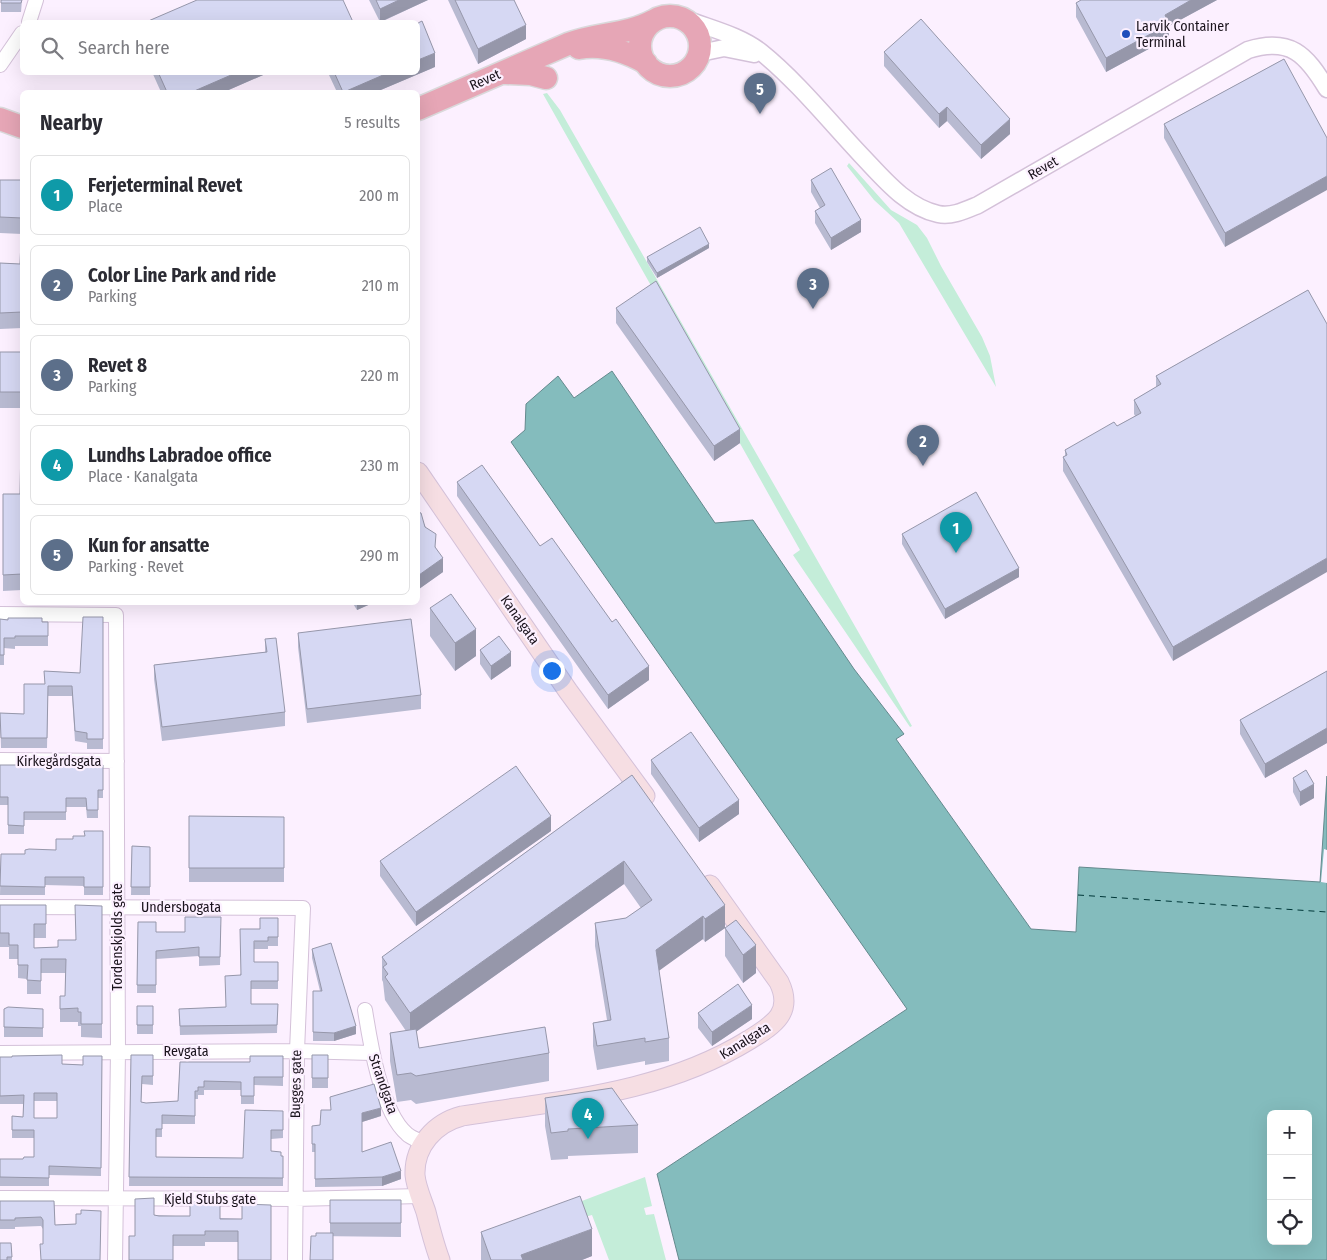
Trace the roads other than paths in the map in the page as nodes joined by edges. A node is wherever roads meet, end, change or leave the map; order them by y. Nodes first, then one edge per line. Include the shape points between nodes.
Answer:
1 (36, 0) edge
2 (681, 17) junction
3 (30, 20) edge
4 (653, 21) junction
5 (20, 36) edge
6 (553, 52) junction
7 (700, 53) junction
8 (646, 63) junction
9 (0, 65) edge
10 (778, 67) junction
11 (500, 73) junction
12 (546, 78) dead end
13 (1327, 89) edge
14 (420, 108) edge
15 (0, 120) edge
16 (20, 126) edge
17 (420, 475) edge
18 (0, 614) edge
19 (0, 760) edge
20 (117, 761) junction
21 (654, 808) edge
22 (699, 870) edge
23 (0, 907) edge
24 (116, 907) junction
25 (303, 908) joint
26 (364, 1010) dead end
27 (118, 1051) junction
28 (297, 1051) junction
29 (0, 1052) edge
30 (372, 1053) junction
31 (424, 1143) junction
32 (421, 1196) junction
33 (0, 1198) edge
34 (116, 1200) junction
35 (294, 1200) junction
36 (115, 1260) edge
37 (296, 1260) edge
38 (440, 1260) edge

1 - 3 street
2 - 4 highway via 667,16
2 - 7 highway via 697,31
2 - 10 street, Revet via 743,40
4 - 6 highway, Revet via 630,31 586,37
4 - 8 highway via 644,30 641,40 641,52
5 - 9 street
6 - 8 highway, Revet via 600,47 620,50
6 - 11 highway, Revet
7 - 8 highway via 693,65 679,74 656,72
7 - 10 street, Revet via 724,48 739,50 761,56
10 - 13 street, Revet via 894,189 920,208 940,214 957,213 978,205 1248,50 1273,44 1294,51 1305,59
11 - 12 highway
11 - 14 highway, Revet
15 - 16 highway
17 - 21 main road, Kanalgata via 568,691
18 - 20 street, Tordenskjolds gate via 116,615
19 - 20 street, Kirkegårdsgata
20 - 24 street, Tordenskjolds gate
22 - 31 main road, Kanalgata via 779,982 785,1001 778,1019 722,1057 670,1078 632,1088 454,1118 430,1132
23 - 24 street, Undersbogata
24 - 25 street, Undersbogata
24 - 27 street, Tordenskjolds gate
25 - 28 street, Bugges gate
26 - 30 street, Strandgata
27 - 28 street, Revgata
27 - 29 street, Revgata
27 - 34 street, Tordenskjolds gate
28 - 30 street, Revgata
28 - 35 street, Bugges gate
30 - 31 street, Strandgata via 393,1116 407,1134
31 - 32 main road via 418,1155 415,1176
32 - 35 street, Kjeld Stubs gate
32 - 38 main road
33 - 34 street, Kjeld Stubs gate
34 - 35 street, Kjeld Stubs gate
34 - 36 street, Tordenskjolds gate
35 - 37 street, Bugges gate

